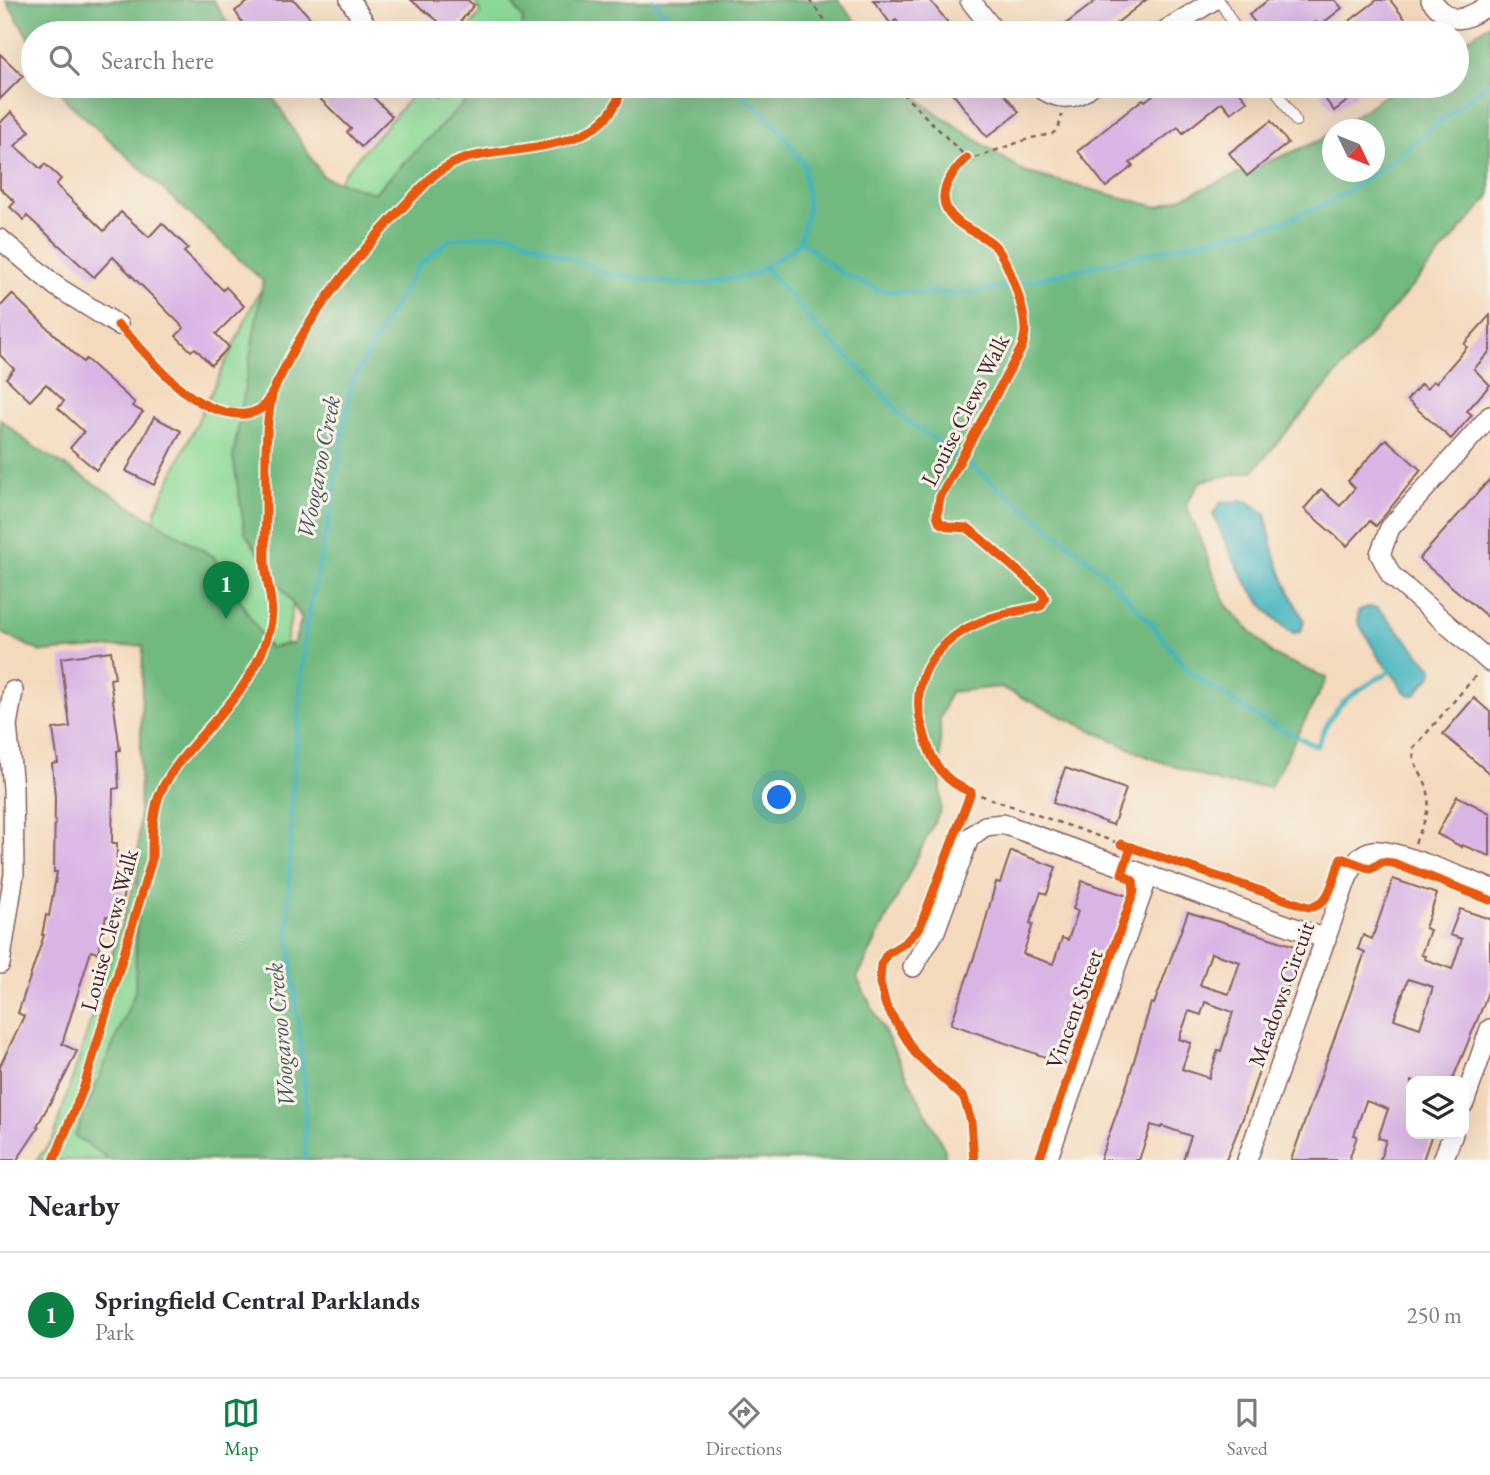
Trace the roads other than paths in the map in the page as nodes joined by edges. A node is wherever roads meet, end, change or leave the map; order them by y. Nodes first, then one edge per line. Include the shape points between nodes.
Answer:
1 (350, 0) edge
2 (970, 0) edge
3 (1217, 0) edge
4 (1431, 0) edge
5 (1490, 5) edge
6 (363, 21) edge
7 (987, 21) edge
8 (1181, 21) edge
9 (1231, 21) edge
10 (1281, 98) edge
11 (1296, 121) dead end
12 (0, 239) edge
13 (118, 325) dead end
14 (1490, 416) edge
15 (1489, 661) edge
16 (12, 691) dead end
17 (1148, 876) junction
18 (1490, 888) edge
19 (1326, 939) junction
20 (0, 964) edge
21 (913, 967) dead end
22 (1490, 1029) edge
23 (1469, 1089) edge
24 (1451, 1139) edge
25 (1047, 1160) edge
26 (1247, 1160) edge
27 (1443, 1160) edge

1 - 6 street
2 - 7 street
3 - 8 street
3 - 9 lane
4 - 5 street via 1452,19
10 - 11 lane
12 - 13 street via 57,287
14 - 15 street via 1390,528 1380,554 1391,575
16 - 20 street via 7,725 14,874
17 - 19 street
17 - 21 street via 1003,824 985,826 969,838 935,931
17 - 25 street, Vincent Street
18 - 19 street, Meadows Circuit via 1389,852 1370,851 1355,862
19 - 26 street, Meadows Circuit
22 - 23 street
24 - 27 street

